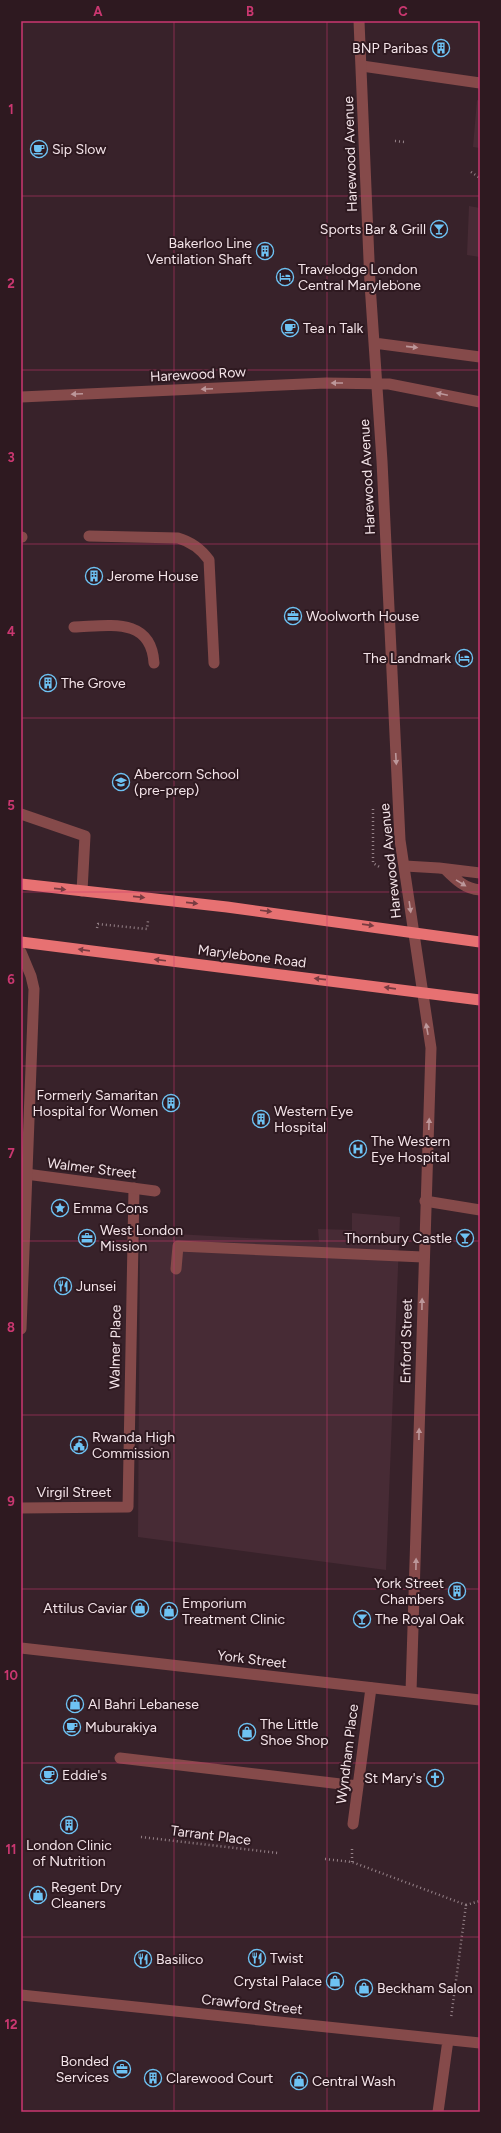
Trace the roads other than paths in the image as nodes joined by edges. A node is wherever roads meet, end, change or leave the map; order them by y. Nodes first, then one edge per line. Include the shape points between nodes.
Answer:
1 (359, 21) edge
2 (362, 66) junction
3 (480, 83) edge
4 (374, 343) junction
5 (480, 357) edge
6 (376, 383) junction
7 (21, 397) edge
8 (480, 402) edge
9 (89, 536) dead end
10 (74, 627) dead end
11 (154, 663) dead end
12 (214, 664) dead end
13 (21, 814) edge
14 (406, 866) junction
15 (445, 869) junction
16 (480, 873) edge
17 (21, 884) edge
18 (480, 890) edge
19 (82, 891) junction
20 (414, 931) junction
21 (21, 942) edge
22 (480, 942) edge
23 (21, 952) edge
24 (421, 992) junction
25 (480, 1000) edge
26 (24, 1141) edge
27 (26, 1174) junction
28 (134, 1188) junction
29 (155, 1191) dead end
30 (425, 1201) junction
31 (480, 1210) edge
32 (423, 1257) junction
33 (176, 1269) dead end
34 (21, 1329) edge
35 (128, 1507) joint
36 (21, 1508) edge
37 (21, 1648) edge
38 (371, 1688) junction
39 (411, 1692) junction
40 (480, 1700) edge
41 (120, 1758) dead end
42 (358, 1786) junction
43 (353, 1824) dead end
44 (21, 1995) edge
45 (448, 2040) junction
46 (480, 2043) edge
47 (438, 2112) edge

1 - 2 street, Harewood Avenue
2 - 3 street
2 - 4 street, Harewood Avenue
4 -> 5 street
4 - 6 street, Harewood Avenue
6 -> 7 street, Harewood Row
8 -> 6 street, Harewood Row via 415,388
6 -> 14 street, Harewood Avenue via 400,840
9 - 12 street via 178,538 203,552 209,560
10 - 11 street via 119,626 138,631 148,638 153,649
13 - 19 street via 85,836
14 - 15 street
14 -> 20 street, Harewood Avenue
15 - 16 street
15 -> 18 street via 472,890
17 -> 19 highway
19 -> 20 highway via 227,906
20 - 22 highway
20 - 24 street, Harewood Avenue
24 -> 21 highway, Marylebone Road
23 - 26 street via 32,976 34,989
24 - 25 highway, Marylebone Road
30 -> 24 street, Enford Street via 431,1048
26 - 27 street
27 - 28 street, Walmer Street
27 - 34 street
28 - 29 street, Walmer Street
28 - 35 street, Walmer Place
30 - 31 street
30 - 32 street, Enford Street
32 - 33 street via 178,1246
39 -> 32 street, Enford Street
35 - 36 street, Virgil Street
37 - 38 street, York Street
38 - 39 street, York Street
38 - 42 street, Wyndham Place
39 - 40 street, York Street
41 - 42 street
42 - 43 street, Wyndham Place
44 - 45 street, Crawford Street
45 - 46 street, Crawford Street
45 - 47 street

